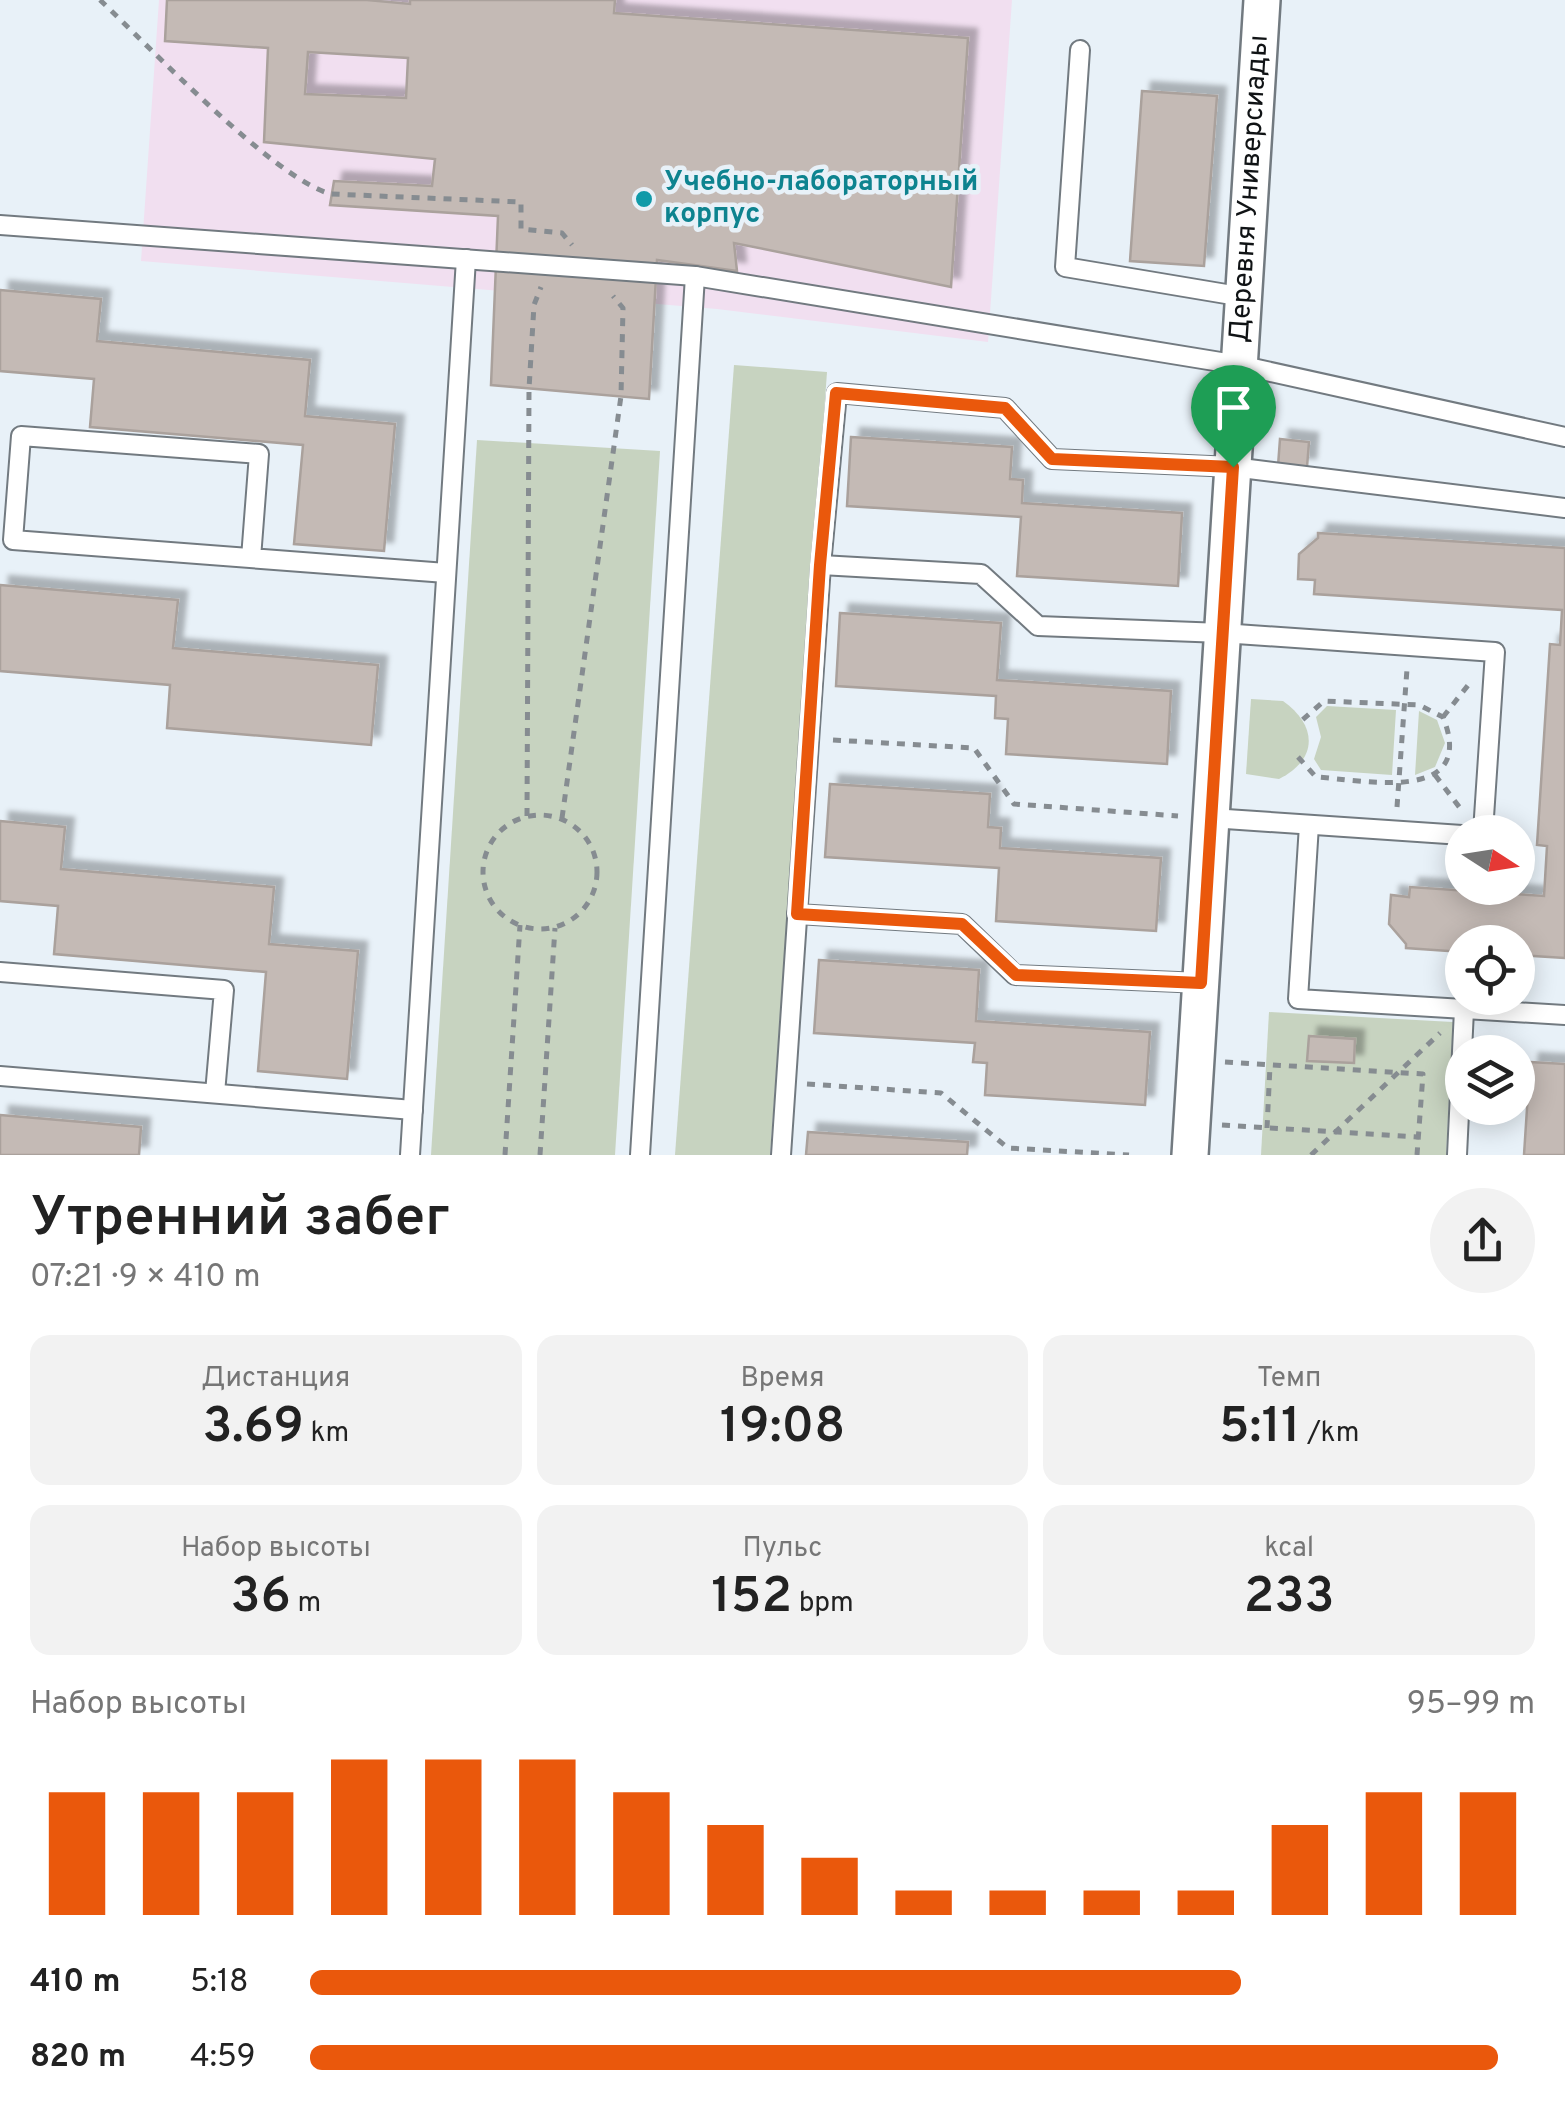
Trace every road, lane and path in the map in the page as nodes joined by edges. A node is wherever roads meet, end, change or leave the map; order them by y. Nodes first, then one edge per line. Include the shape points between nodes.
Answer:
1 (100, 0) edge
2 (1262, 0) edge
3 (1080, 50) dead end
4 (0, 225) edge
5 (562, 233) dead end
6 (466, 259) junction
7 (695, 276) junction
8 (1244, 297) junction
9 (534, 304) dead end
10 (623, 308) dead end
11 (1239, 365) junction
12 (1565, 437) edge
13 (1233, 467) junction
14 (1565, 508) edge
15 (251, 558) junction
16 (820, 565) junction
17 (446, 573) junction
18 (1222, 633) junction
19 (1409, 646) junction
20 (1405, 704) junction
21 (1299, 723) dead end
22 (808, 738) junction
23 (1298, 757) dead end
24 (1435, 774) junction
25 (1399, 782) junction
26 (1459, 815) edge
27 (1484, 815) edge
28 (526, 816) junction
29 (562, 818) junction
30 (1211, 818) junction
31 (1309, 824) junction
32 (1445, 827) edge
33 (1396, 830) junction
34 (797, 914) junction
35 (520, 925) junction
36 (555, 927) junction
37 (0, 972) edge
38 (1201, 983) junction
39 (1445, 1009) edge
40 (1535, 1014) edge
41 (1459, 1015) edge
42 (1464, 1015) edge
43 (1565, 1015) edge
44 (1222, 1062) dead end
45 (1270, 1065) junction
46 (1398, 1072) junction
47 (0, 1076) edge
48 (785, 1083) junction
49 (215, 1093) junction
50 (413, 1110) junction
51 (1218, 1124) dead end
52 (1267, 1128) junction
53 (1336, 1132) junction
54 (1418, 1137) junction
55 (410, 1155) edge
56 (506, 1155) edge
57 (540, 1155) edge
58 (640, 1155) edge
59 (781, 1155) edge
60 (1129, 1155) edge
61 (1190, 1155) edge
62 (1311, 1155) edge
63 (1418, 1155) edge
64 (1458, 1155) edge

1 - 5 path via 244,136 314,189 521,202 521,230
2 - 8 street, Деревня Универсиады
3 - 8 lane via 1065,267
4 - 6 lane
6 - 7 lane
6 - 17 lane
7 - 11 lane
7 - 58 lane
8 - 11 street, Деревня Универсиады
9 - 28 path
10 - 29 path via 620,396
11 - 12 lane
11 - 13 street, Деревня Универсиады
13 - 14 lane
13 - 16 lane via 1052,459 1005,408 836,393
13 - 18 street, Деревня Универсиады
15 - 15 lane via 13,540 21,436 259,454
15 - 17 lane
16 - 18 lane via 980,574 1038,626
16 - 22 lane
17 - 50 lane
18 - 19 lane
18 - 30 street, Деревня Универсиады
19 - 20 path
19 - 27 lane via 1495,652
20 - 21 path via 1324,701
20 - 24 path via 1443,717 1450,750
20 - 25 path
22 - 30 path via 974,748 1014,804
22 - 34 lane
23 - 25 path via 1316,777
24 - 25 path
24 - 26 path
25 - 33 path
28 - 29 path
28 - 35 path via 496,835 483,868 492,903
29 - 36 path via 588,841 598,875 584,908
30 - 31 lane
30 - 38 street, Деревня Универсиады
31 - 33 lane
31 - 39 lane via 1298,999
32 - 33 lane
34 - 38 lane via 962,924 1016,975
34 - 48 lane
35 - 36 path
35 - 56 path
36 - 57 path
37 - 49 lane via 224,990
38 - 61 street, Деревня Универсиады
40 - 43 lane
41 - 46 path
42 - 64 lane
44 - 45 path
45 - 46 path
45 - 52 path
46 - 53 path
46 - 54 path via 1423,1074
47 - 49 lane
48 - 59 lane
48 - 60 path via 941,1093 1008,1148
49 - 50 lane
50 - 55 lane
51 - 52 path
52 - 53 path
53 - 54 path
53 - 62 path
54 - 63 path

